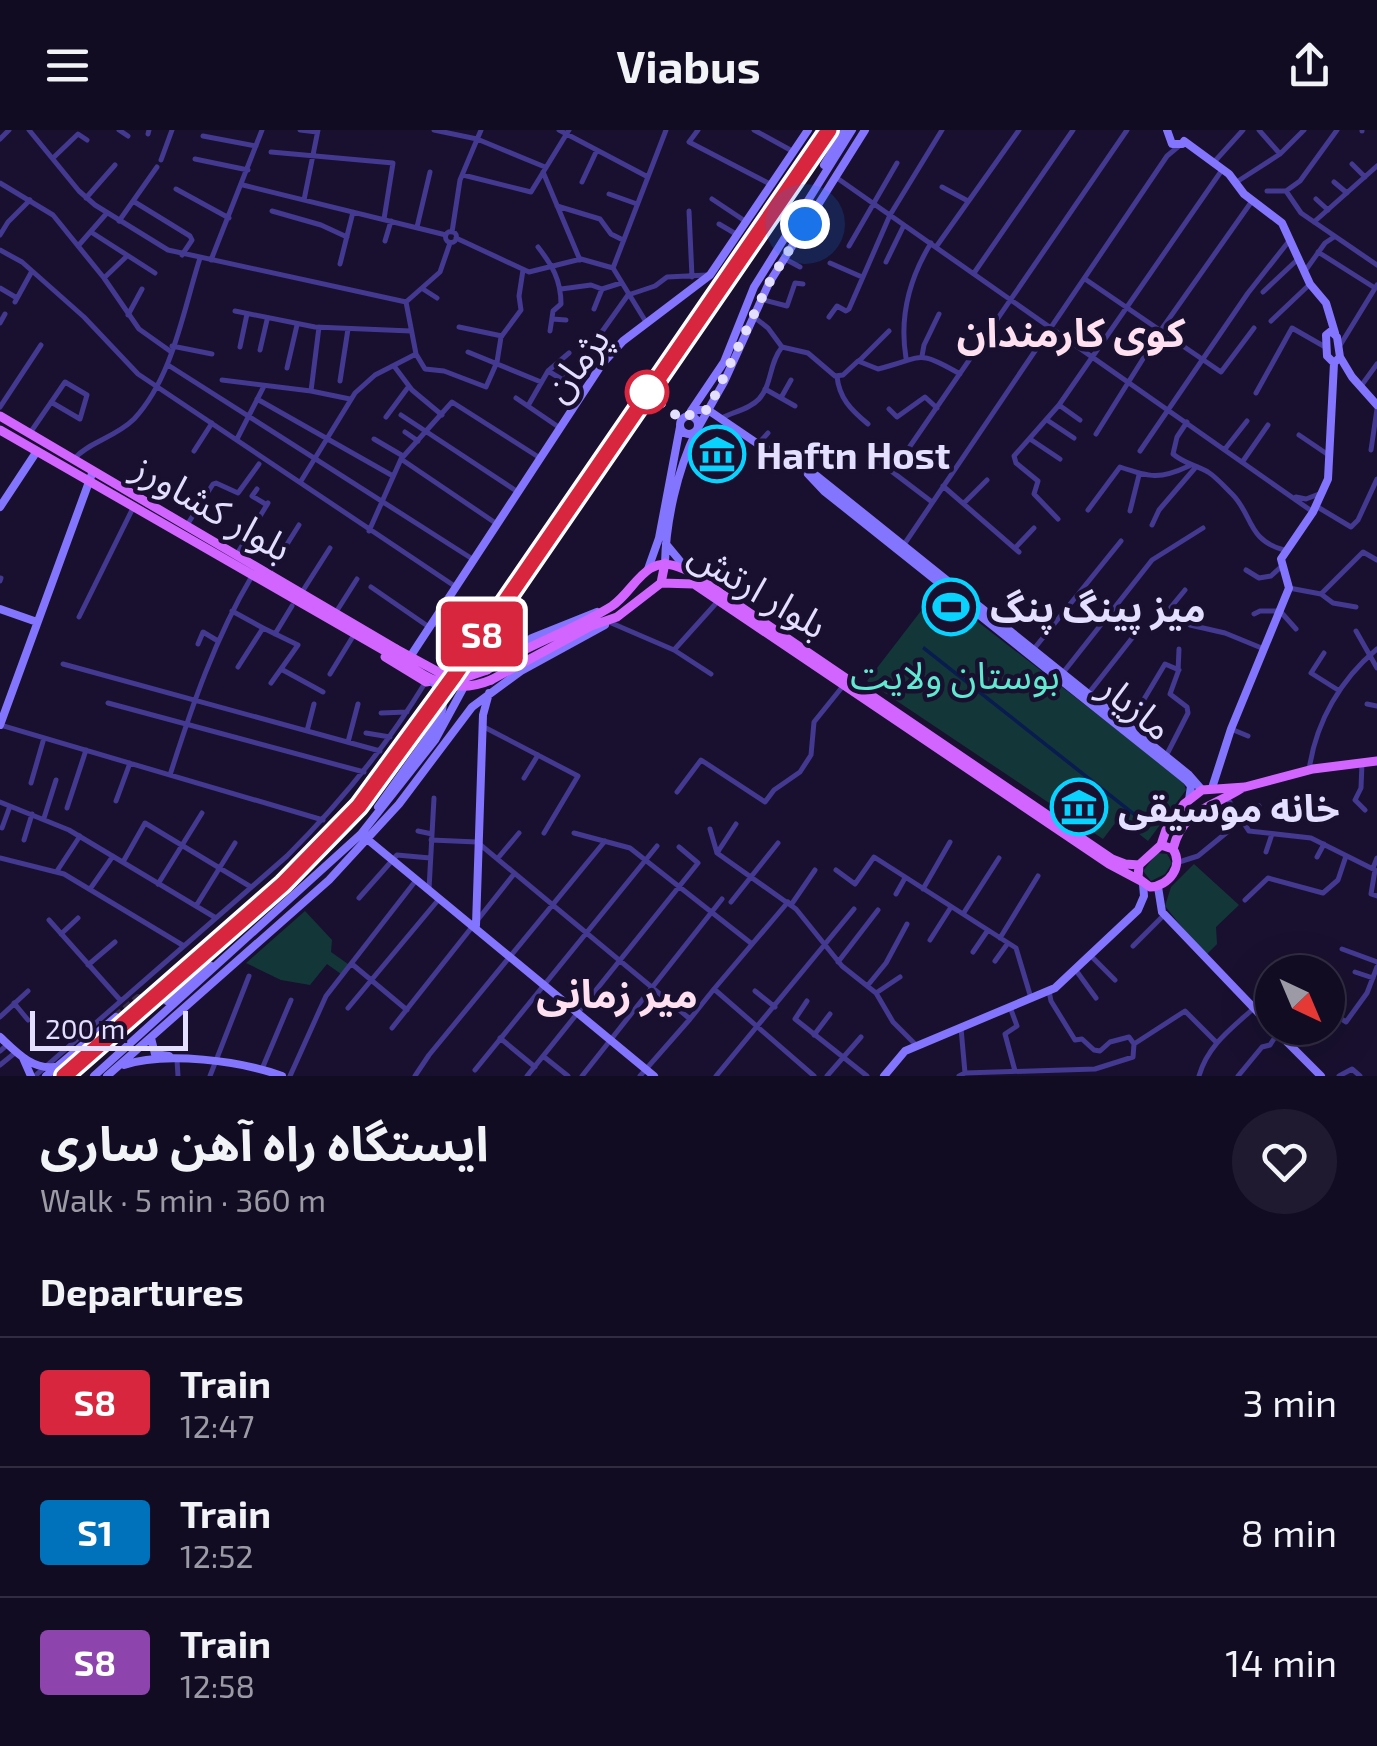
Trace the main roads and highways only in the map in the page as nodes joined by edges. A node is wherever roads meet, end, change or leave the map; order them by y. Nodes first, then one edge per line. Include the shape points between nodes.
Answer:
1 (808, 130) edge
2 (849, 130) edge
3 (865, 130) edge
4 (1168, 134) edge
5 (831, 173) junction
6 (816, 186) junction
7 (1331, 334) junction
8 (1338, 356) junction
9 (1377, 407) edge
10 (708, 410) junction
11 (0, 416) edge
12 (686, 417) junction
13 (725, 420) junction
14 (680, 427) junction
15 (698, 429) junction
16 (0, 430) edge
17 (38, 452) junction
18 (90, 476) junction
19 (818, 481) junction
20 (4, 494) edge
21 (0, 507) edge
22 (182, 526) junction
23 (666, 544) junction
24 (665, 564) junction
25 (688, 571) junction
26 (646, 573) junction
27 (944, 582) junction
28 (658, 584) junction
29 (306, 599) junction
30 (0, 609) edge
31 (612, 615) junction
32 (37, 622) junction
33 (394, 652) junction
34 (412, 653) junction
35 (814, 660) junction
36 (402, 668) junction
37 (1051, 668) junction
38 (489, 675) junction
39 (471, 678) junction
40 (426, 679) junction
41 (488, 694) junction
42 (459, 698) junction
43 (472, 707) junction
44 (458, 723) junction
45 (0, 725) edge
46 (484, 727) junction
47 (1377, 761) edge
48 (1245, 787) junction
49 (1207, 789) junction
50 (1189, 800) junction
51 (1029, 806) junction
52 (1210, 806) junction
53 (368, 839) junction
54 (1161, 845) junction
55 (1174, 849) junction
56 (1139, 865) junction
57 (321, 869) junction
58 (306, 882) junction
59 (1142, 883) junction
60 (1158, 887) junction
61 (316, 892) junction
62 (284, 902) junction
63 (1138, 910) junction
64 (295, 911) junction
65 (1163, 914) junction
66 (476, 926) junction
67 (224, 960) junction
68 (167, 1001) tunnel mouth
69 (1255, 1009) edge
70 (116, 1017) tunnel mouth
71 (151, 1038) junction
72 (3, 1044) edge
73 (1291, 1045) edge
74 (151, 1048) junction
75 (19, 1055) junction
76 (188, 1058) junction
77 (149, 1061) junction
78 (116, 1068) junction
79 (45, 1072) edge
80 (643, 1073) edge
81 (33, 1076) edge
82 (94, 1076) edge
83 (107, 1076) edge
84 (281, 1076) edge
85 (654, 1076) edge
86 (884, 1076) edge
87 (1320, 1076) edge

1 - 34 main road, پژمان via 710,274 612,352
2 - 5 main road
2 - 6 main road
3 - 5 main road
4 - 7 main road via 1274,214 1326,303
5 - 6 main road
5 - 10 main road
6 - 12 main road via 754,287 714,380
7 - 8 main road
7 - 8 main road via 1328,361
8 - 9 main road
8 - 49 main road via 1328,478 1284,550 1289,588
10 - 12 main road
10 - 13 main road, مازیار
10 - 15 main road
11 - 18 main road, بلوار کشاورز via 74,459
12 - 14 main road
12 - 15 main road via 696,419
13 - 15 main road via 709,420
13 - 19 main road, مازیار
14 - 15 main road via 686,434
14 - 26 main road
15 - 23 main road
16 - 17 main road, بلوار کشاورز
17 - 18 main road, بلوار کشاورز
17 - 20 main road
18 - 22 main road, بلوار کشاورز
18 - 22 main road, بلوار کشاورز via 133,508
18 - 32 main road
19 - 27 main road, مازیار
19 - 27 main road, مازیار
20 - 21 main road
22 - 29 main road, بلوار کشاورز
22 - 29 main road, بلوار کشاورز via 252,576
23 - 24 main road
23 - 25 main road
24 - 25 main road, بلوار ارتش
24 - 26 main road, بلوار ارتش
24 - 28 main road
25 - 35 main road, بلوار ارتش
26 - 28 main road
26 - 31 main road
27 - 37 main road, مازیار
27 - 37 main road, مازیار
28 - 31 main road
28 - 35 main road, بلوار ارتش via 694,584
29 - 33 main road, بلوار کشاورز
29 - 34 main road via 338,609
29 - 36 main road
30 - 32 main road
31 - 38 main road via 534,643
31 - 39 main road via 532,638
31 - 41 main road
32 - 45 main road
33 - 38 main road, bridge via 454,680
33 - 40 main road, bridge
34 - 36 main road, پژمان
34 - 40 main road via 438,671 436,680
35 - 51 main road, بلوار ارتش
36 - 40 main road
37 - 49 main road, مازیار
37 - 50 main road, مازیار via 1186,780
38 - 40 main road, bridge via 463,688
39 - 41 main road via 474,692
39 - 42 main road
40 - 57 main road, bridge via 438,686 440,719 378,807
41 - 43 main road
41 - 46 main road
42 - 43 main road via 470,698
42 - 57 main road via 392,798
43 - 44 main road
44 - 46 main road
44 - 53 main road
46 - 66 main road
47 - 48 main road
48 - 49 main road
48 - 52 main road
49 - 50 main road
49 - 52 main road via 1215,796
50 - 54 main road
51 - 56 main road, بلوار ارتش via 1112,859
51 - 59 main road, بلوار ارتش
52 - 55 main road via 1182,824
53 - 61 main road
53 - 66 main road
54 - 55 main road
54 - 56 main road
55 - 60 main road via 1179,862
56 - 59 main road
57 - 58 main road
58 - 61 main road via 306,892
58 - 62 main road
59 - 60 main road
59 - 63 main road
60 - 65 main road
61 - 64 main road
62 - 64 main road via 293,902
62 - 67 main road
63 - 65 main road
63 - 86 main road via 1049,991 902,1053
64 - 71 main road
65 - 69 main road
66 - 80 main road
67 - 68 main road
67 - 82 main road
70 - 79 main road
71 - 74 main road
71 - 78 main road
72 - 75 main road
73 - 87 main road
74 - 76 main road via 157,1055
74 - 77 main road
75 - 79 main road
75 - 81 main road
76 - 77 main road
76 - 84 main road via 241,1063
77 - 78 main road
78 - 83 main road
80 - 85 main road

